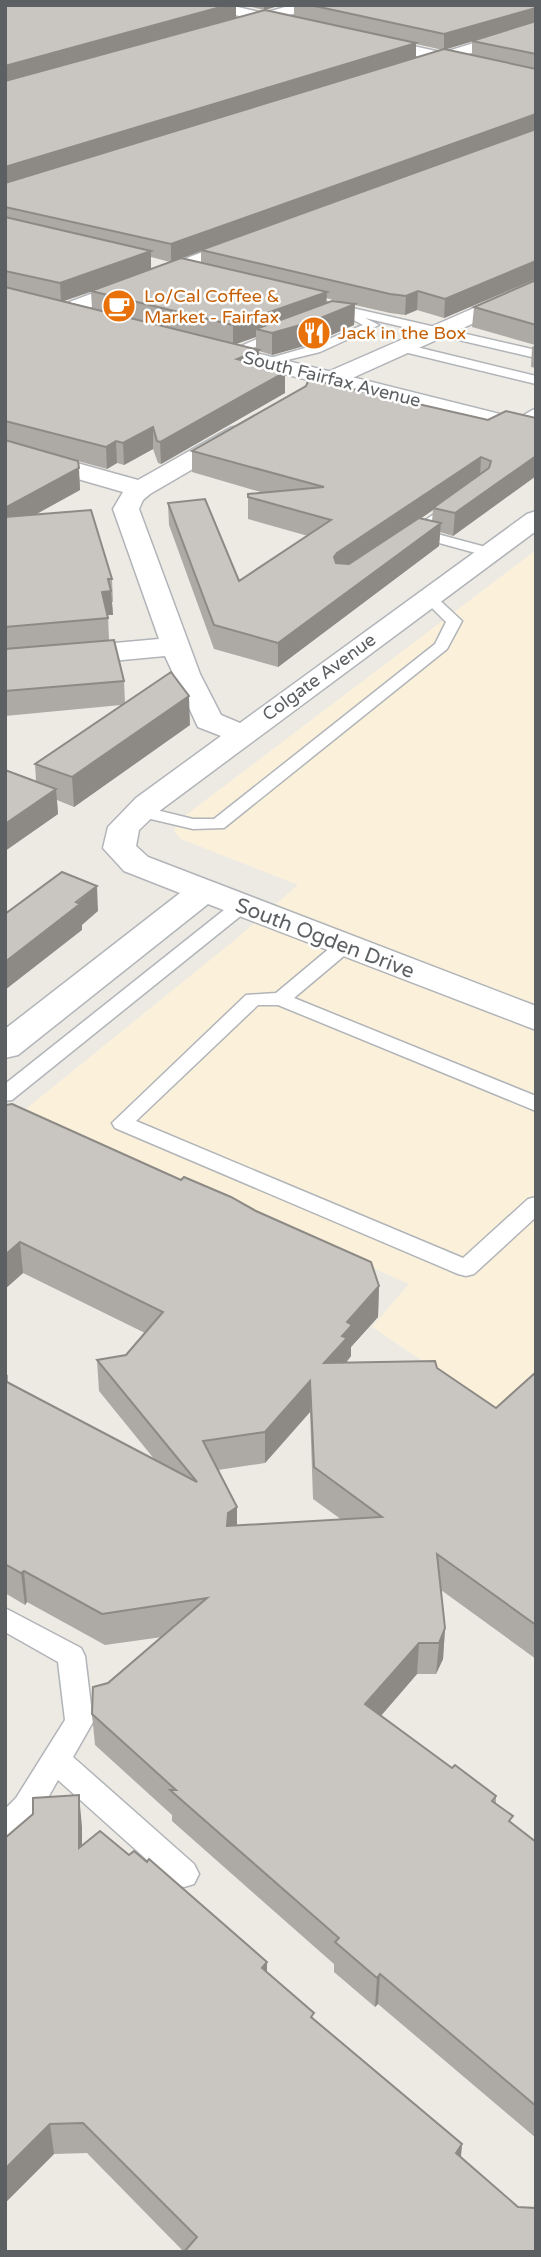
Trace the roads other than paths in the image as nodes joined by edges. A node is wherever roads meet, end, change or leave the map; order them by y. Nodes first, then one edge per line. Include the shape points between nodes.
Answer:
1 (209, 5) edge
2 (309, 5) edge
3 (264, 18) junction
4 (536, 28) edge
5 (314, 29) edge
6 (213, 32) edge
7 (353, 37) edge
8 (442, 57) junction
9 (393, 73) edge
10 (536, 78) edge
11 (271, 233) edge
12 (165, 267) junction
13 (195, 274) edge
14 (536, 288) edge
15 (316, 303) edge
16 (40, 306) edge
17 (63, 311) junction
18 (320, 317) edge
19 (368, 320) junction
20 (101, 321) edge
21 (289, 329) edge
22 (428, 334) junction
23 (192, 344) edge
24 (400, 347) junction
25 (230, 353) junction
26 (536, 354) edge
27 (267, 363) junction
28 (331, 379) junction
29 (536, 380) edge
30 (536, 412) edge
31 (260, 420) edge
32 (525, 427) edge
33 (5, 450) edge
34 (141, 489) junction
35 (470, 493) edge
36 (536, 519) edge
37 (488, 552) junction
38 (428, 597) junction
39 (177, 646) junction
40 (5, 662) edge
41 (242, 734) junction
42 (140, 811) junction
43 (119, 848) joint
44 (203, 891) junction
45 (241, 905) junction
46 (344, 946) junction
47 (281, 999) junction
48 (536, 1019) edge
49 (5, 1047) edge
50 (5, 1095) edge
51 (531, 1096) edge
52 (536, 1203) edge
53 (5, 1619) edge
54 (56, 1760) junction
55 (5, 1830) edge
56 (184, 1874) dead end

1 - 3 street
2 - 3 street
3 - 5 street
3 - 6 street
4 - 8 street
7 - 8 street
8 - 9 street
8 - 10 street
11 - 12 street
12 - 13 lane
12 - 17 street
14 - 22 street
15 - 19 lane
16 - 17 street
17 - 20 street
18 - 19 lane
19 - 22 lane
19 - 27 lane via 316,349
21 - 25 lane
22 - 24 street
22 - 26 lane
23 - 25 street, South Fairfax Avenue
24 - 28 street
24 - 29 lane
25 - 27 street, South Fairfax Avenue
27 - 28 street, South Fairfax Avenue
28 - 32 street, South Fairfax Avenue
30 - 32 lane
31 - 34 street
33 - 34 street
34 - 39 street via 127,509
35 - 37 lane via 410,536
36 - 37 street, Colgate Avenue
37 - 38 street, Colgate Avenue
38 - 41 street, Colgate Avenue
38 - 42 lane via 454,621 442,646 218,824 193,824
39 - 40 street
39 - 41 street via 209,721
41 - 42 street, Colgate Avenue
42 - 43 street, Colgate Avenue via 124,827
43 - 44 street, South Ogden Drive via 136,864
44 - 45 street, South Ogden Drive
44 - 49 street
45 - 46 street, South Ogden Drive
45 - 50 lane
46 - 47 lane
46 - 48 street, South Ogden Drive
47 - 51 lane
47 - 52 lane via 253,999 122,1123 466,1268
53 - 54 lane via 71,1656 79,1723
54 - 55 lane
54 - 56 lane

